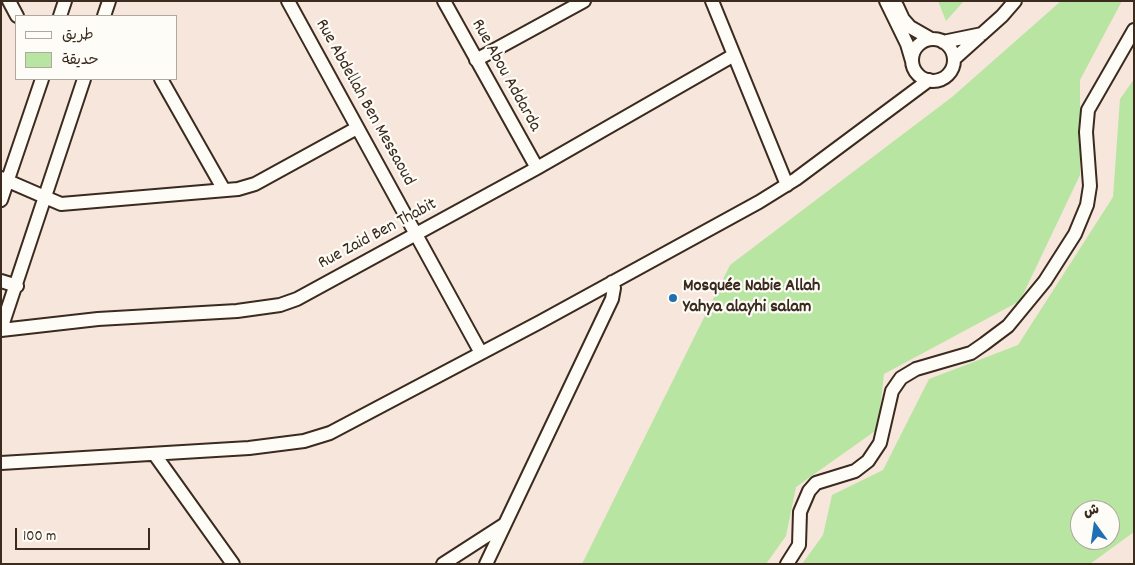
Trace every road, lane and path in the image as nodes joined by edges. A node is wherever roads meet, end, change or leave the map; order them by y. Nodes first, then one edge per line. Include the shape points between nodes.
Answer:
1 (9, 1) edge
2 (65, 1) edge
3 (109, 1) edge
4 (288, 1) edge
5 (444, 1) edge
6 (584, 1) edge
7 (712, 1) edge
8 (886, 1) edge
9 (895, 1) edge
10 (1015, 1) edge
11 (16, 15) edge
12 (60, 15) edge
13 (104, 15) edge
14 (1134, 30) edge
15 (982, 34) junction
16 (937, 40) junction
17 (734, 55) junction
18 (954, 59) junction
19 (476, 60) junction
20 (914, 66) junction
21 (42, 80) edge
22 (84, 80) edge
23 (162, 80) edge
24 (929, 80) junction
25 (899, 102) junction
26 (357, 128) junction
27 (537, 168) junction
28 (4, 179) edge
29 (787, 185) junction
30 (224, 190) junction
31 (44, 198) junction
32 (1, 200) edge
33 (417, 234) junction
34 (1, 281) edge
35 (612, 282) junction
36 (17, 286) junction
37 (1, 329) edge
38 (480, 353) junction
39 (156, 455) junction
40 (1, 463) edge
41 (507, 523) junction
42 (233, 564) edge
43 (443, 564) edge
44 (486, 564) edge
45 (787, 564) edge

1 - 11 street
2 - 12 street
3 - 13 street
4 - 26 street, Rue Abdellah Ben Messaoud
5 - 19 street, Rue Abou Addarda
6 - 19 street
7 - 17 street
8 - 20 street
9 - 16 street via 910,27
10 - 15 street
14 - 45 street via 1088,110 1086,132 1090,186 1087,205 1075,234 1029,302 996,336 971,353 916,369 901,378 892,392 880,443 868,461 855,471 816,484 809,491 800,512 799,545
15 - 16 street
15 - 18 street
16 - 18 street via 951,48
16 - 20 street via 918,46
17 - 27 street, Rue Zaid Ben Thabit
17 - 29 street
18 - 24 street via 952,70 945,77
19 - 27 street, Rue Abou Addarda
20 - 24 street
20 - 25 street
21 - 28 street
22 - 31 street
23 - 30 street
24 - 25 street
25 - 29 street
26 - 30 street via 255,184 238,190
26 - 33 street, Rue Abdellah Ben Messaoud
27 - 33 street, Rue Zaid Ben Thabit
28 - 31 street
28 - 32 street
29 - 35 street
30 - 31 street via 68,204
31 - 36 street
33 - 37 street, Rue Zaid Ben Thabit via 280,305
33 - 38 street, Rue Abdellah Ben Messaoud
34 - 36 street
35 - 38 street
35 - 41 street via 612,299
36 - 37 street
38 - 39 street via 338,429 313,439
39 - 40 street
39 - 42 street
41 - 43 street
41 - 44 street

